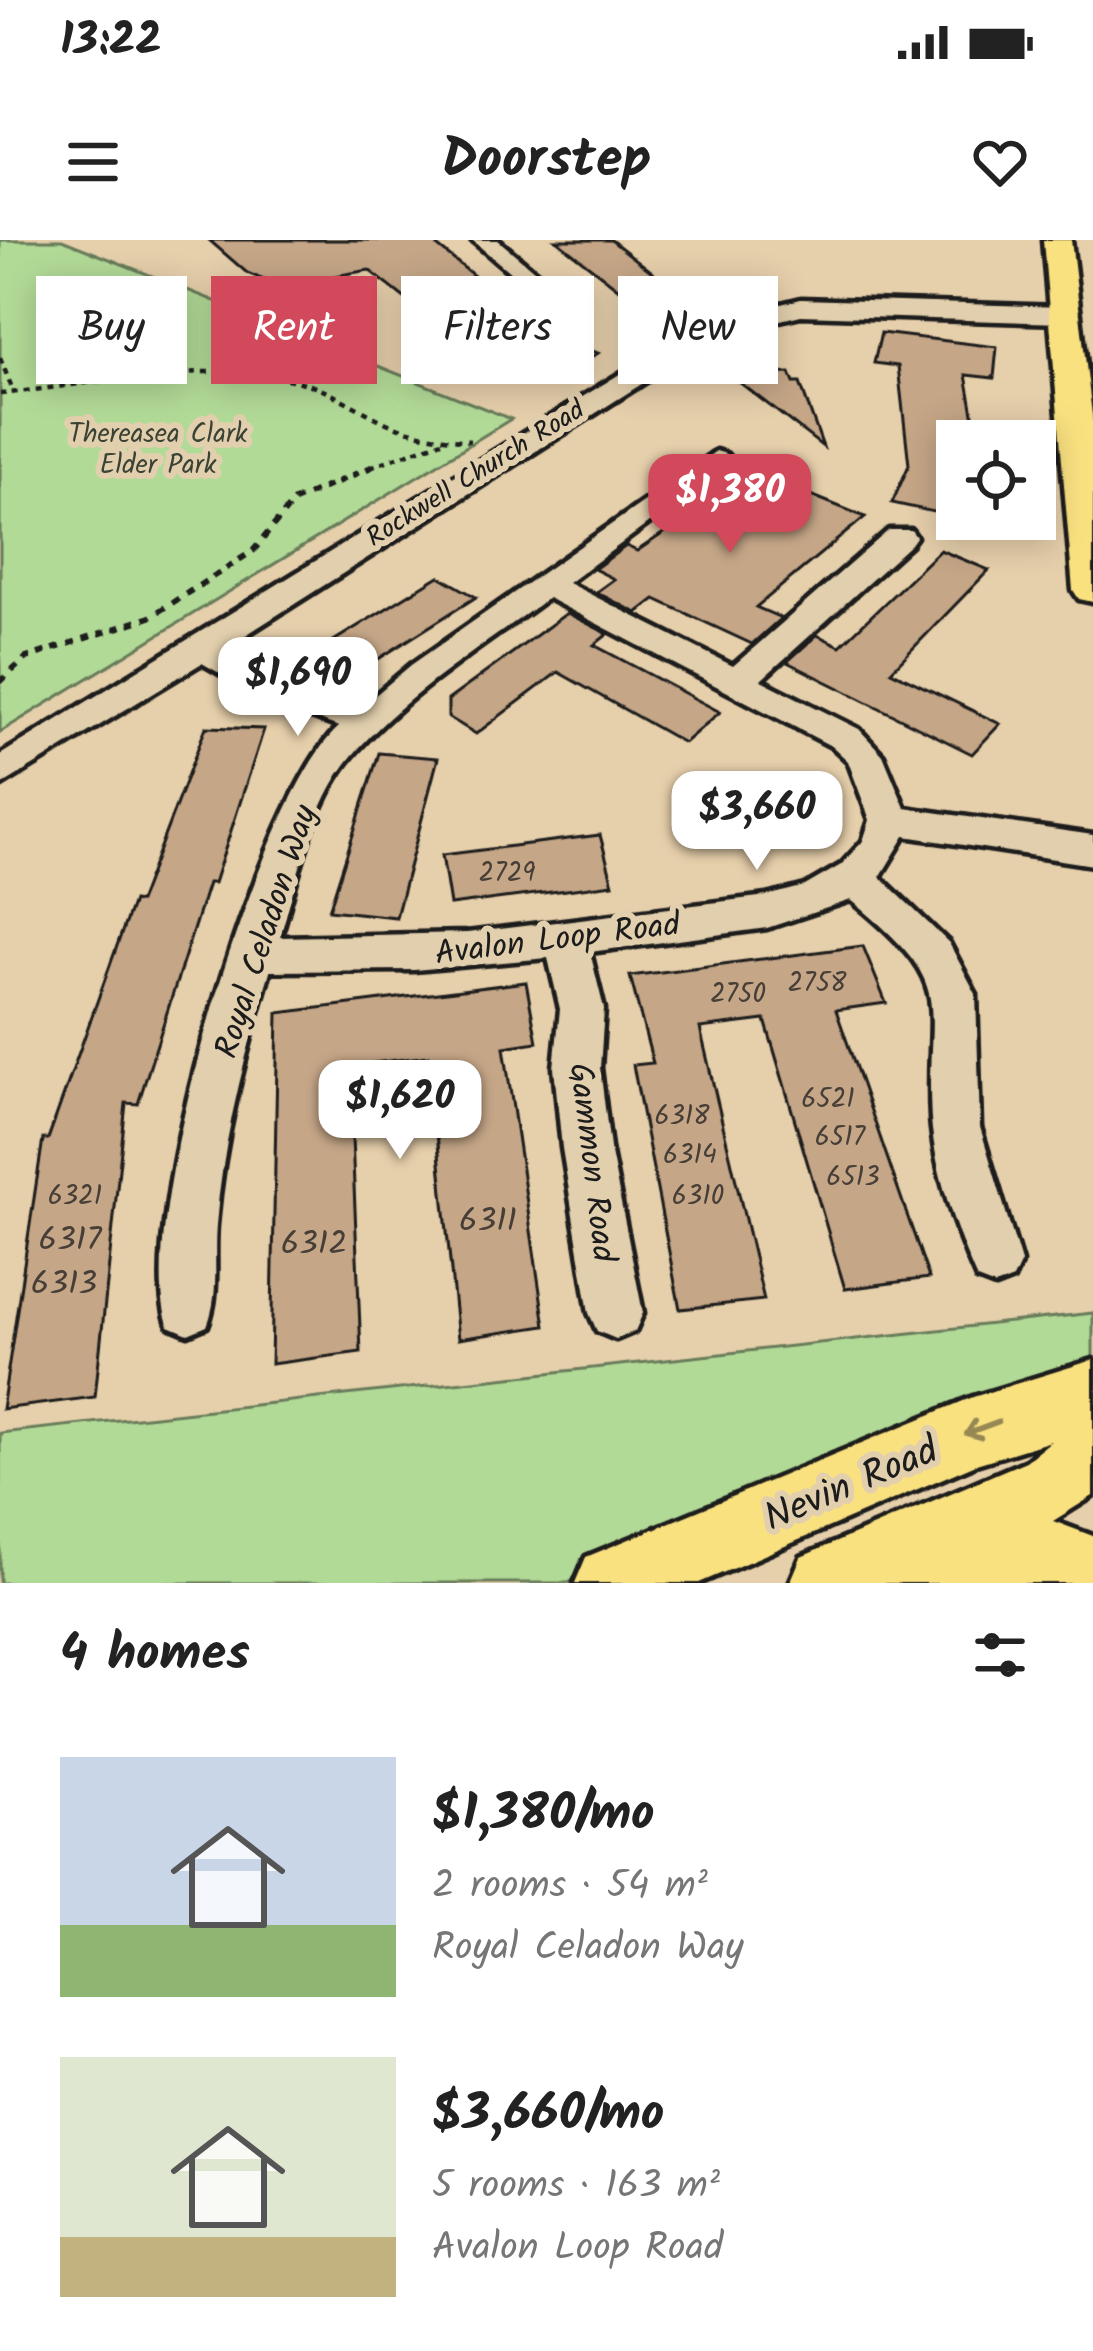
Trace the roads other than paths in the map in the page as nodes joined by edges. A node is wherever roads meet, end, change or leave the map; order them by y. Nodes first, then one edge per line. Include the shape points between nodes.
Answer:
1 (484, 240) edge
2 (1057, 240) edge
3 (528, 276) edge
4 (1064, 315) junction
5 (716, 460) dead end
6 (900, 537) dead end
7 (549, 586) junction
8 (1093, 590) edge
9 (201, 647) junction
10 (740, 679) junction
11 (362, 722) junction
12 (0, 773) edge
13 (890, 820) junction
14 (1093, 850) edge
15 (853, 879) junction
16 (566, 940) junction
17 (257, 952) junction
18 (995, 1262) dead end
19 (188, 1308) dead end
20 (616, 1313) dead end
21 (1093, 1394) edge
22 (1093, 1451) edge
23 (908, 1548) junction
24 (1093, 1575) edge
25 (612, 1583) edge
26 (827, 1583) edge

1 - 3 street
2 - 4 main road
4 - 8 main road
4 - 9 street, Rockwell Church Road via 842,306 710,328
5 - 7 street, Royal Celadon Way
6 - 10 street
7 - 10 street
7 - 11 street, Royal Celadon Way
9 - 11 street via 263,685
9 - 12 street, Rockwell Church Road
10 - 13 street via 846,738 864,755
11 - 17 street, Royal Celadon Way via 310,791
13 - 14 street
13 - 15 street via 874,859
15 - 16 street, Avalon Loop Road via 792,907
15 - 18 street via 917,934 952,987 956,1128
16 - 17 street, Avalon Loop Road via 386,957
16 - 20 street, Gammon Road via 582,1009 586,1148
17 - 19 street, Royal Celadon Way via 212,1088 190,1226
21 -> 25 main road, Nevin Road via 974,1431
22 - 23 main road via 1051,1486
23 - 24 main road via 1012,1548 1064,1557
23 - 26 main road

